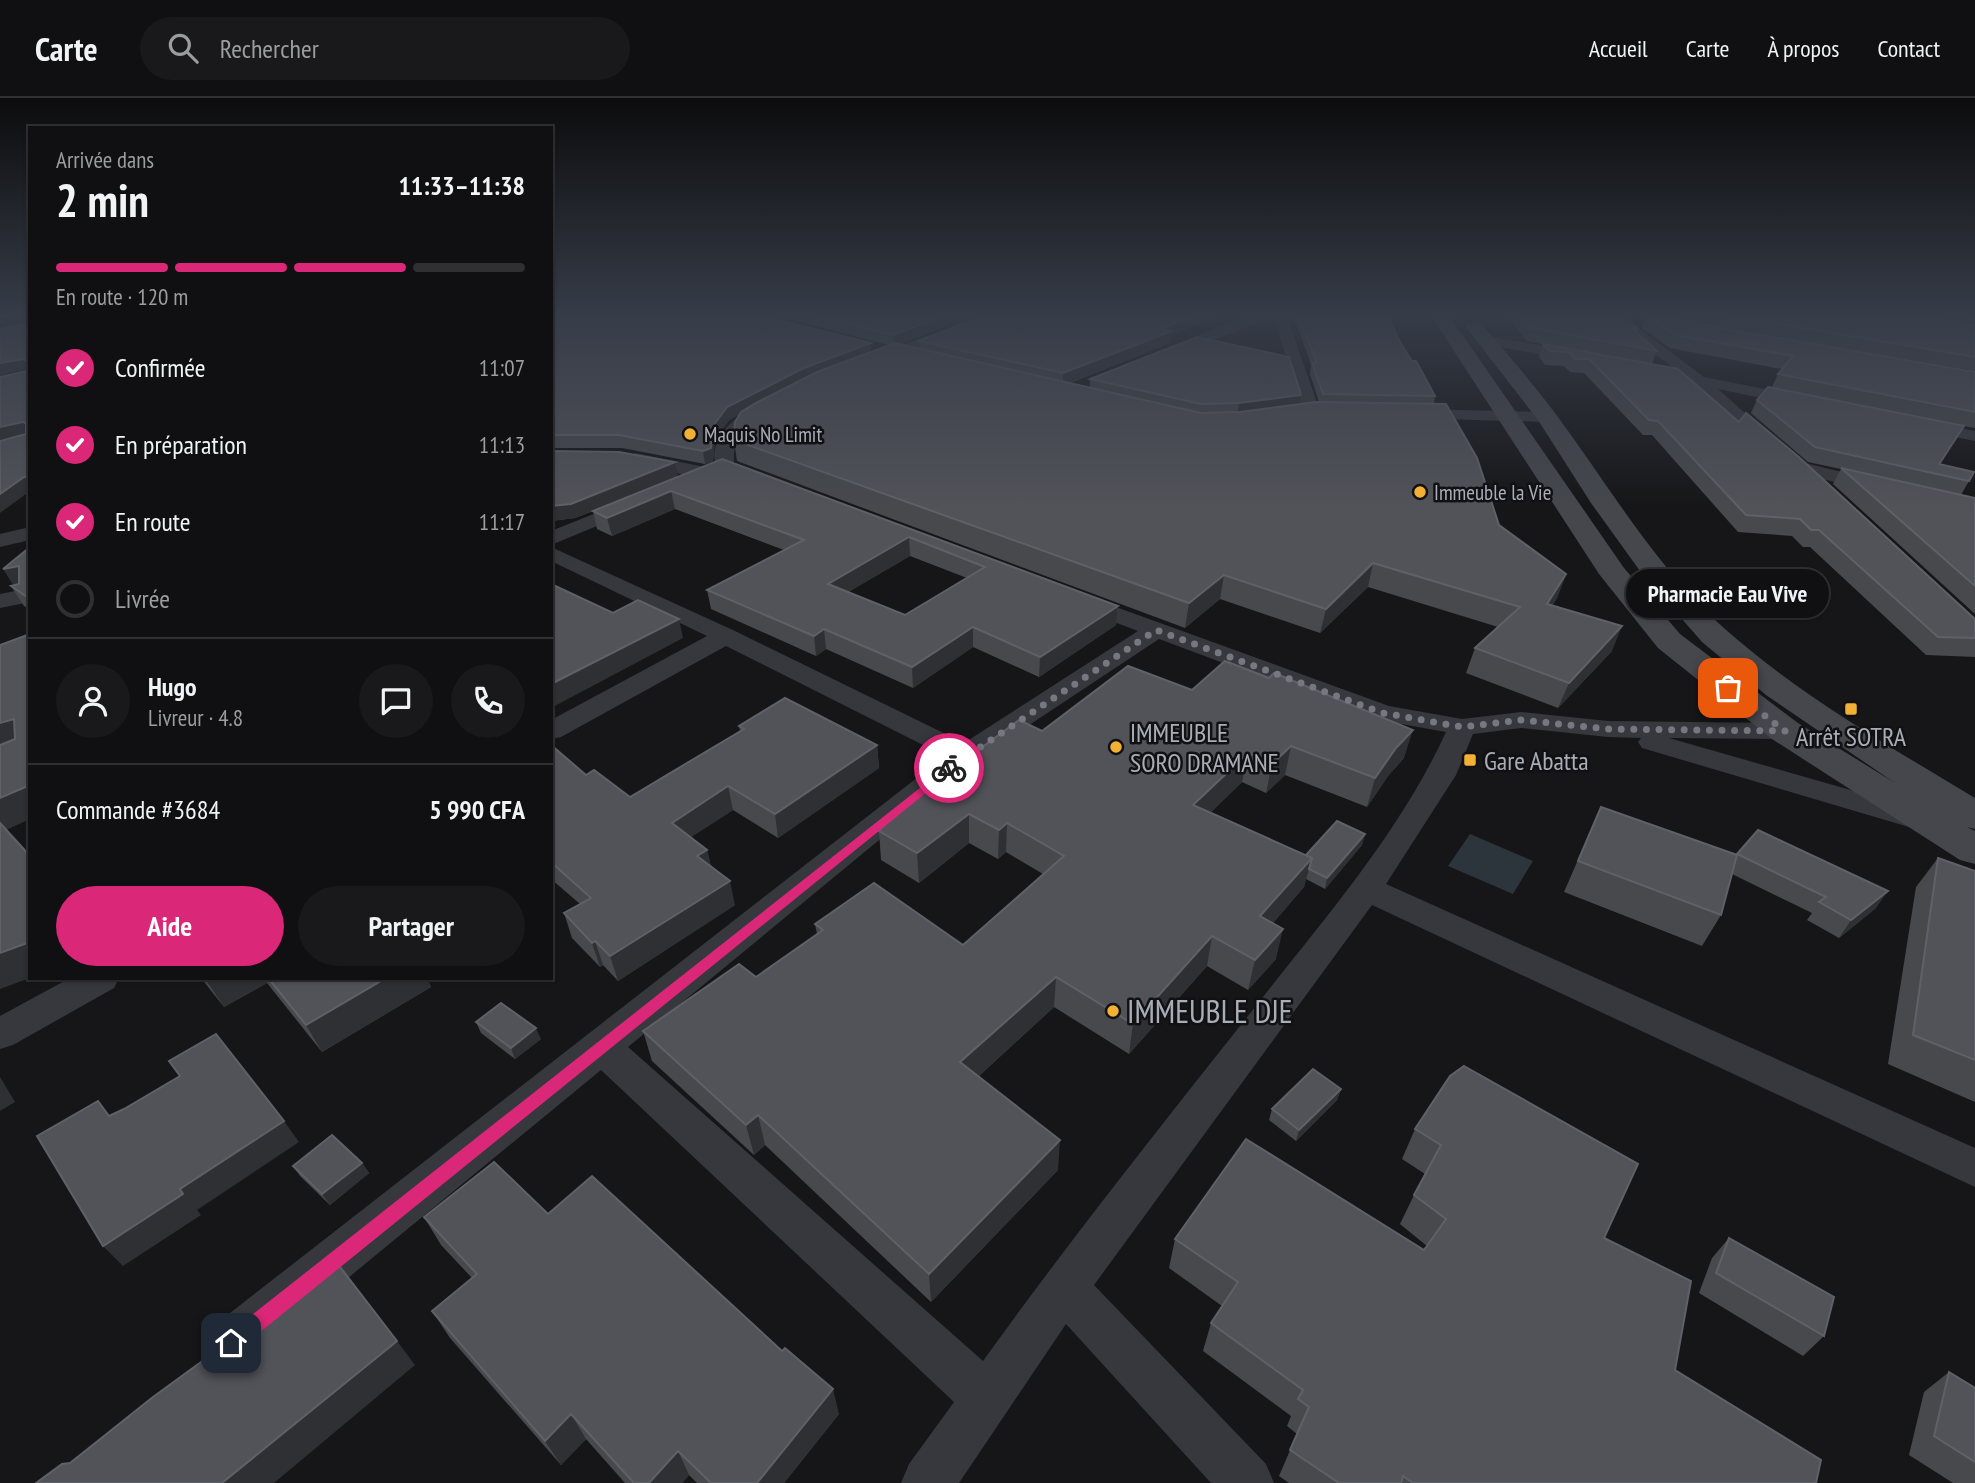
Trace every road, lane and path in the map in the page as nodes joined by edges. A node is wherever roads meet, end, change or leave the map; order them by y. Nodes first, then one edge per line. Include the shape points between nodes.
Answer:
1 (1305, 379) edge
2 (1483, 379) edge
3 (1516, 379) edge
4 (1697, 379) joint
5 (775, 404) edge
6 (1820, 404) edge
7 (1391, 414) edge
8 (1507, 415) junction
9 (1290, 416) edge
10 (1547, 417) junction
11 (1910, 423) edge
12 (1975, 436) edge
13 (611, 457) edge
14 (1801, 468) junction
15 (715, 469) junction
16 (679, 484) edge
17 (777, 485) edge
18 (1895, 490) edge
19 (654, 495) edge
20 (1830, 496) edge
21 (28, 534) edge
22 (553, 538) edge
23 (0, 541) edge
24 (553, 554) edge
25 (28, 595) edge
26 (1064, 595) edge
27 (0, 601) edge
28 (1156, 630) junction
29 (726, 636) junction
30 (1462, 727) junction
31 (1608, 729) junction
32 (553, 731) edge
33 (1785, 731) junction
34 (965, 755) junction
35 (1975, 816) edge
36 (1929, 823) junction
37 (1975, 850) edge
38 (1367, 889) junction
39 (97, 980) edge
40 (0, 1034) edge
41 (601, 1046) junction
42 (1975, 1168) edge
43 (1064, 1287) junction
44 (220, 1352) edge
45 (986, 1398) junction
46 (928, 1483) edge
47 (1247, 1483) edge

1 - 9 street via 1318,414
2 - 8 street
3 - 10 street
4 - 6 street
4 - 14 street
5 - 15 street via 736,426
7 - 8 street
8 - 10 street
8 - 33 street via 1614,575 1669,641
10 - 35 street via 1650,565 1713,635 1854,741
11 - 12 street
13 - 15 street
14 - 18 street
14 - 20 street
15 - 16 street
15 - 17 street
19 - 22 street
21 - 23 street
24 - 29 street
25 - 27 street
26 - 28 street
28 - 30 street via 1383,713
28 - 34 street
29 - 32 street
29 - 34 street
30 - 31 street via 1521,720
30 - 38 street via 1441,775
31 - 33 street
31 - 36 street
33 - 36 street
34 - 41 street
36 - 37 street
38 - 42 street
38 - 43 street
39 - 40 street
41 - 44 street
41 - 45 street
43 - 45 street
43 - 47 street
45 - 46 street

